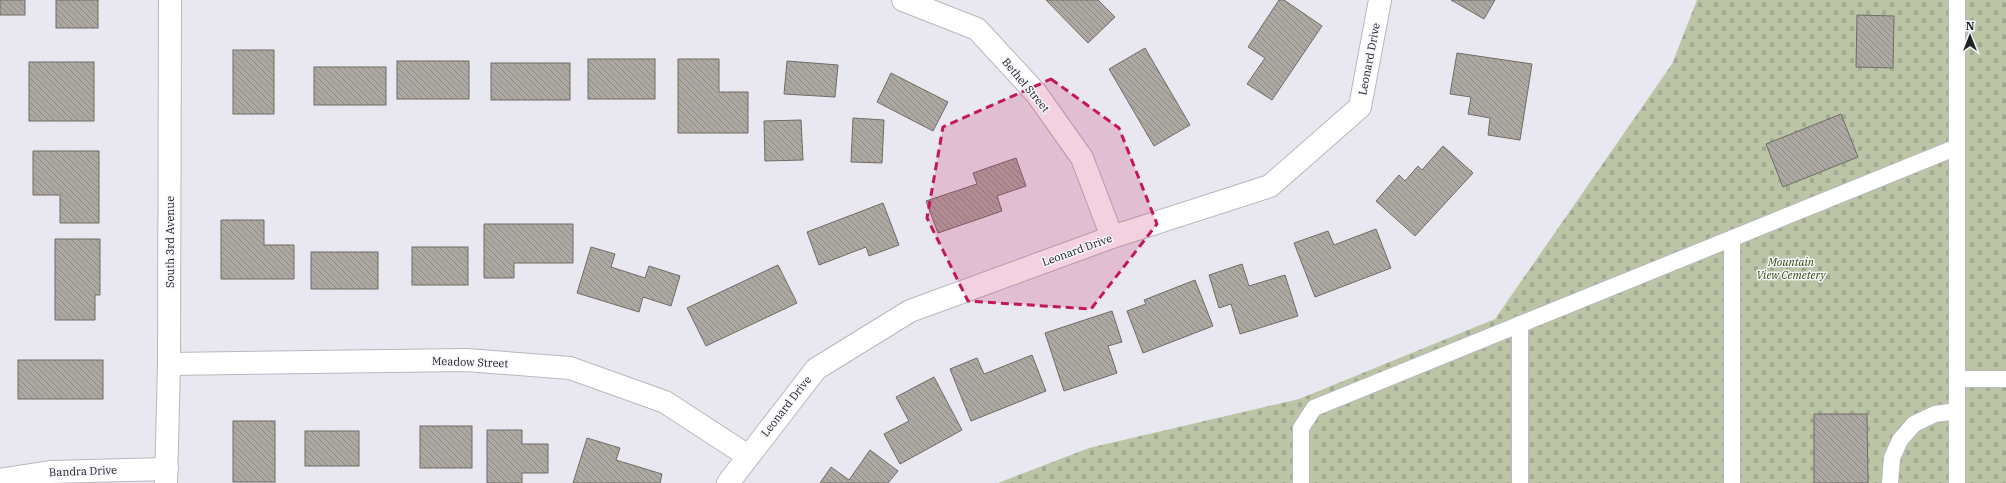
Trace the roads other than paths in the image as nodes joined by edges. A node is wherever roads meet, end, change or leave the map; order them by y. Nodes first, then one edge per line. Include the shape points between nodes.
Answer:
1 (170, 0) edge
2 (903, 0) edge
3 (1380, 0) edge
4 (1957, 0) edge
5 (1957, 147) junction
6 (1112, 237) junction
7 (1732, 239) junction
8 (1520, 324) junction
9 (169, 364) junction
10 (1957, 379) junction
11 (2006, 379) edge
12 (1957, 411) junction
13 (748, 456) junction
14 (166, 476) edge
15 (0, 480) edge
16 (728, 483) edge
17 (1301, 483) edge
18 (1520, 483) edge
19 (1732, 483) edge
20 (1890, 483) edge
21 (1957, 483) edge

1 - 9 street, South 3rd Avenue
2 - 6 street, Bethel Street via 977,29 1036,93 1082,158
3 - 6 street, Leonard Drive via 1360,108 1270,186
4 - 5 lane
5 - 7 lane
5 - 10 lane
6 - 13 street, Leonard Drive via 910,311 816,368
7 - 8 lane
7 - 19 lane
8 - 17 lane via 1314,408 1302,428
8 - 18 lane
9 - 13 street, Meadow Street via 466,360 570,368 665,402
9 - 14 street, South 3rd Avenue
10 - 11 lane
10 - 12 lane
12 - 20 lane via 1935,414 1914,424 1900,440 1892,458
12 - 21 lane
13 - 16 street, Leonard Drive
14 - 15 street, Bandra Drive via 50,472

